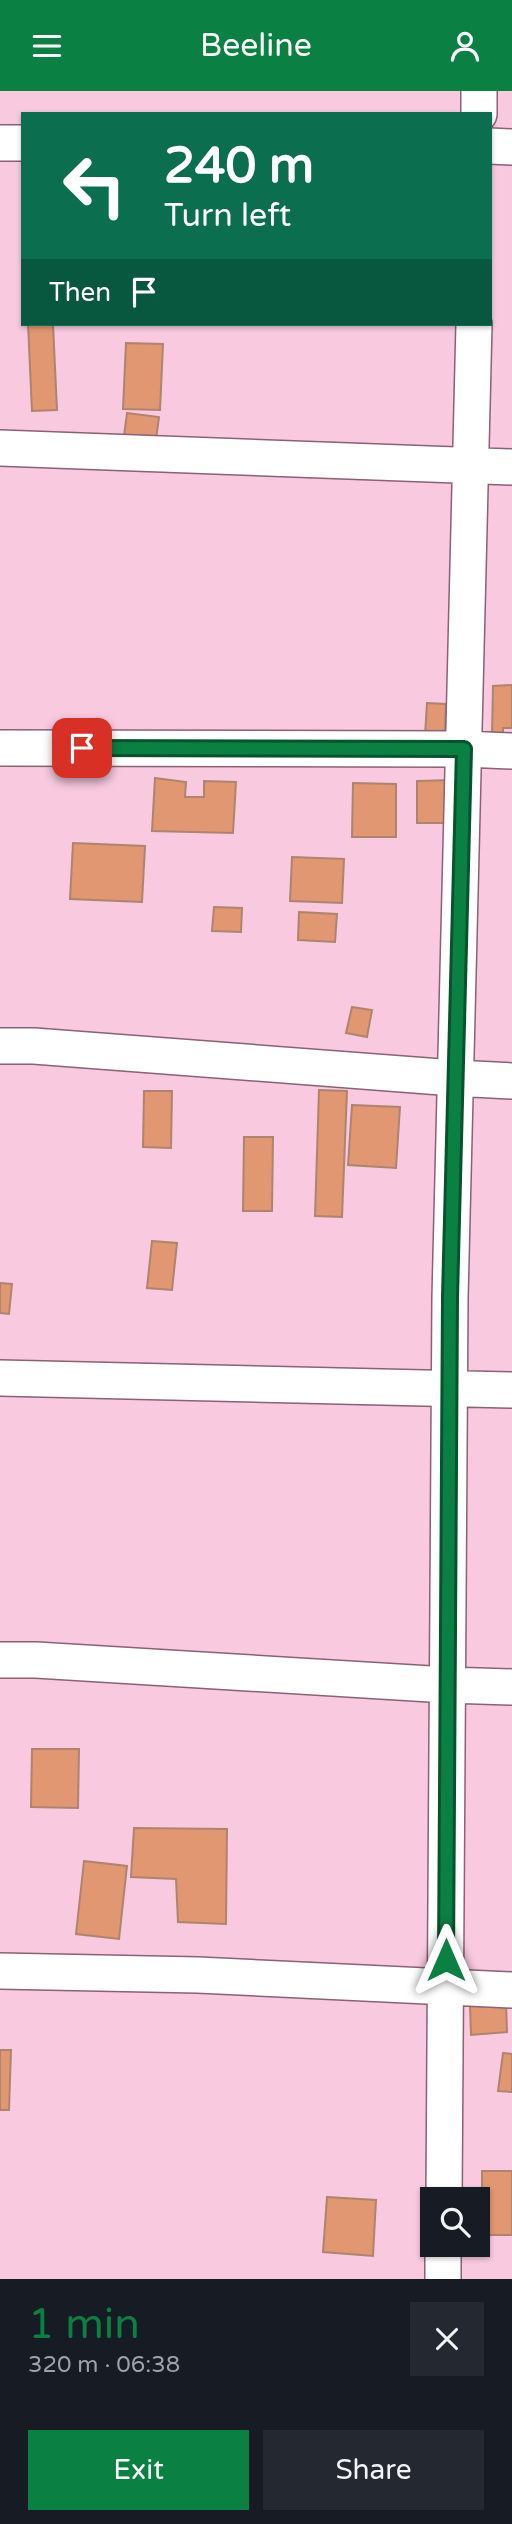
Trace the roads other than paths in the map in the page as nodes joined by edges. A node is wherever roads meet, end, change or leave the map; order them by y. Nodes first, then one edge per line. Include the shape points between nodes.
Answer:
1 (479, 91) edge
2 (479, 112) edge
3 (0, 143) edge
4 (21, 143) edge
5 (492, 146) edge
6 (512, 147) edge
7 (474, 326) edge
8 (0, 448) edge
9 (471, 465) junction
10 (512, 467) edge
11 (0, 748) edge
12 (464, 749) junction
13 (512, 751) edge
14 (0, 1046) edge
15 (454, 1078) junction
16 (512, 1081) edge
17 (0, 1378) edge
18 (449, 1390) junction
19 (512, 1390) edge
20 (0, 1660) edge
21 (447, 1685) junction
22 (512, 1687) edge
23 (0, 1971) edge
24 (446, 1987) junction
25 (512, 1990) edge
26 (444, 2187) edge
27 (443, 2257) edge
28 (443, 2279) edge

1 - 2 street
3 - 4 street
5 - 6 street
7 - 9 street
8 - 9 street
9 - 10 street
9 - 12 street
11 - 12 street
12 - 13 street
12 - 15 street
14 - 15 street
15 - 16 street
15 - 18 street
17 - 18 street
18 - 19 street
18 - 21 street
20 - 21 street
21 - 22 street
21 - 24 street
23 - 24 street
24 - 25 street
24 - 26 street
27 - 28 street

